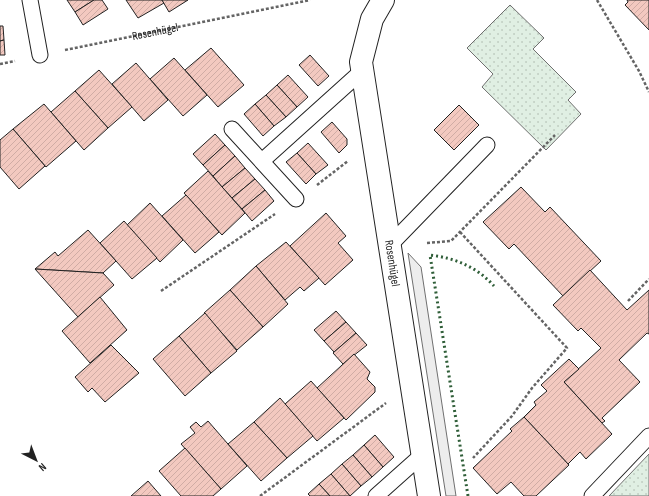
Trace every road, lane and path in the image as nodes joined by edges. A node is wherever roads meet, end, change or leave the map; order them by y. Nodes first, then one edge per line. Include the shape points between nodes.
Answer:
1 (30, 0) edge
2 (310, 0) edge
3 (383, 0) edge
4 (597, 0) edge
5 (40, 55) junction
6 (0, 64) edge
7 (362, 70) junction
8 (649, 92) edge
9 (232, 129) dead end
10 (555, 135) dead end
11 (373, 142) junction
12 (487, 145) dead end
13 (262, 161) junction
14 (296, 199) junction
15 (460, 232) junction
16 (389, 246) junction
17 (649, 280) edge
18 (161, 291) dead end
19 (628, 301) dead end
20 (410, 385) junction
21 (649, 436) edge
22 (422, 455) junction
23 (473, 458) dead end
24 (260, 496) edge
25 (376, 496) edge
26 (429, 496) edge
27 (592, 496) edge

1 - 5 lane
2 - 5 path, Rosenhügel
3 - 7 street, Rosenhügel via 372,19
4 - 8 path
5 - 6 path, Rosenhügel
7 - 11 street, Rosenhügel
7 - 13 lane
9 - 13 lane
10 - 15 path
11 - 14 path
11 - 16 street, Rosenhügel
12 - 16 lane
13 - 14 lane
14 - 18 path
15 - 16 path via 451,241
15 - 23 path via 567,348 532,388 512,416
16 - 20 street, Rosenhügel
17 - 19 path
20 - 22 street, Rosenhügel
20 - 24 path
21 - 27 lane
22 - 25 lane
22 - 26 street, Rosenhügel

